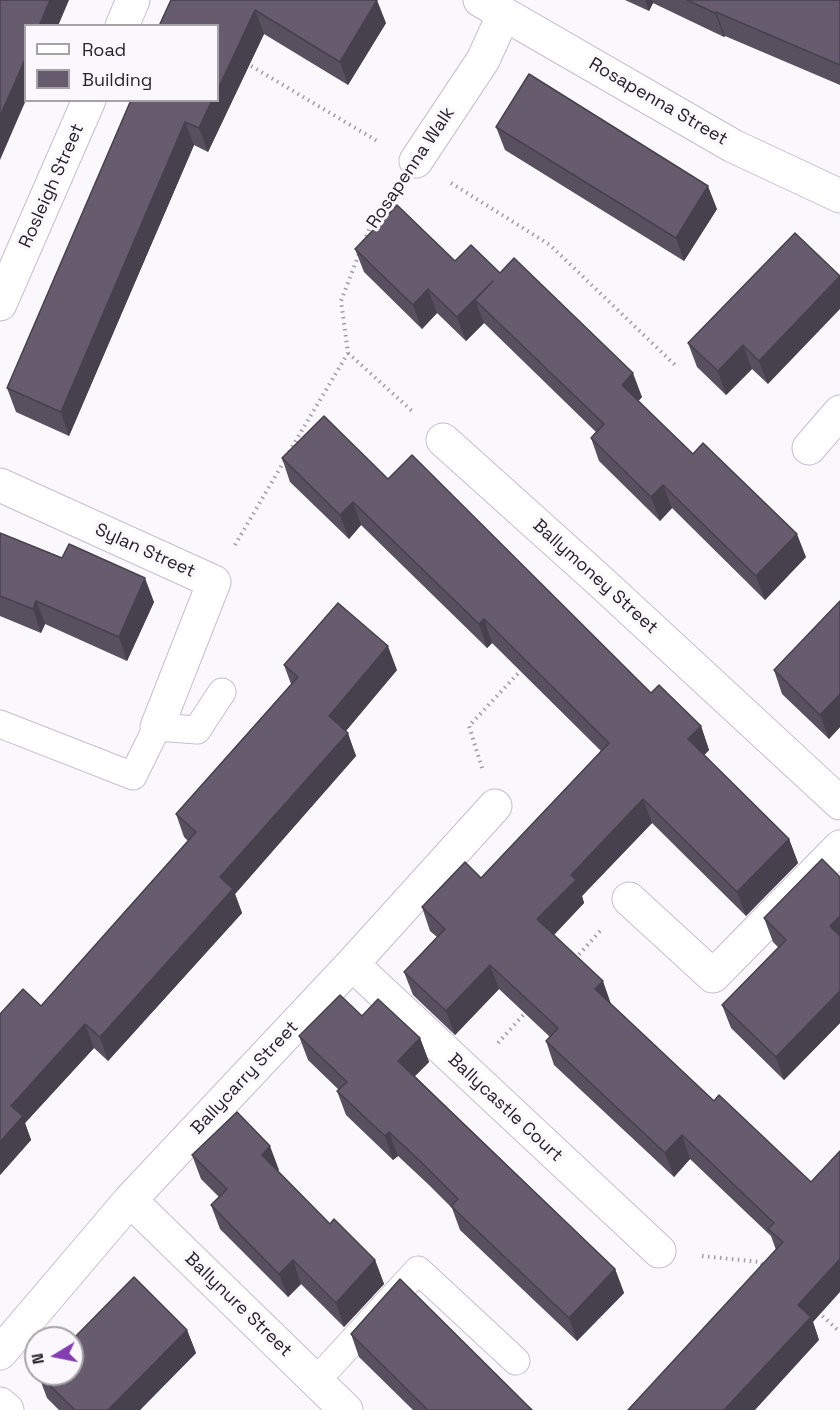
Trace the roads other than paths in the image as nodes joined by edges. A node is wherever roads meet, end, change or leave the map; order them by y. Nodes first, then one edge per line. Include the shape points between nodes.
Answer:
1 (133, 0) edge
2 (492, 7) edge
3 (123, 24) edge
4 (88, 102) edge
5 (416, 161) road end
6 (840, 196) edge
7 (0, 304) edge
8 (840, 412) edge
9 (443, 440) road end
10 (809, 448) dead end
11 (0, 485) edge
12 (222, 692) dead end
13 (0, 724) edge
14 (157, 727) junction
15 (840, 803) edge
16 (495, 806) road end
17 (840, 847) edge
18 (629, 899) road end
19 (352, 964) junction
20 (130, 1200) junction
21 (659, 1251) road end
22 (0, 1353) edge
23 (516, 1361) dead end
24 (316, 1381) junction
25 (0, 1404) edge
26 (7, 1410) edge
27 (346, 1410) edge

1 - 3 street
2 - 5 street, Rosapenna Walk via 483,60
2 - 6 street, Rosapenna Street via 733,146
4 - 7 street, Rosleigh Street
8 - 10 street
9 - 15 street, Ballymoney Street
11 - 14 street, Sylan Street via 214,582
12 - 14 lane via 197,730
13 - 14 lane via 133,777
16 - 19 street, Ballycarry Street
17 - 18 street via 712,976
19 - 20 street, Ballycarry Street
19 - 21 street, Ballycastle Court
20 - 22 street, Ballycarry Street
20 - 24 street, Ballynure Street
23 - 24 lane via 418,1270
24 - 27 street, Ballynure Street
25 - 26 street

